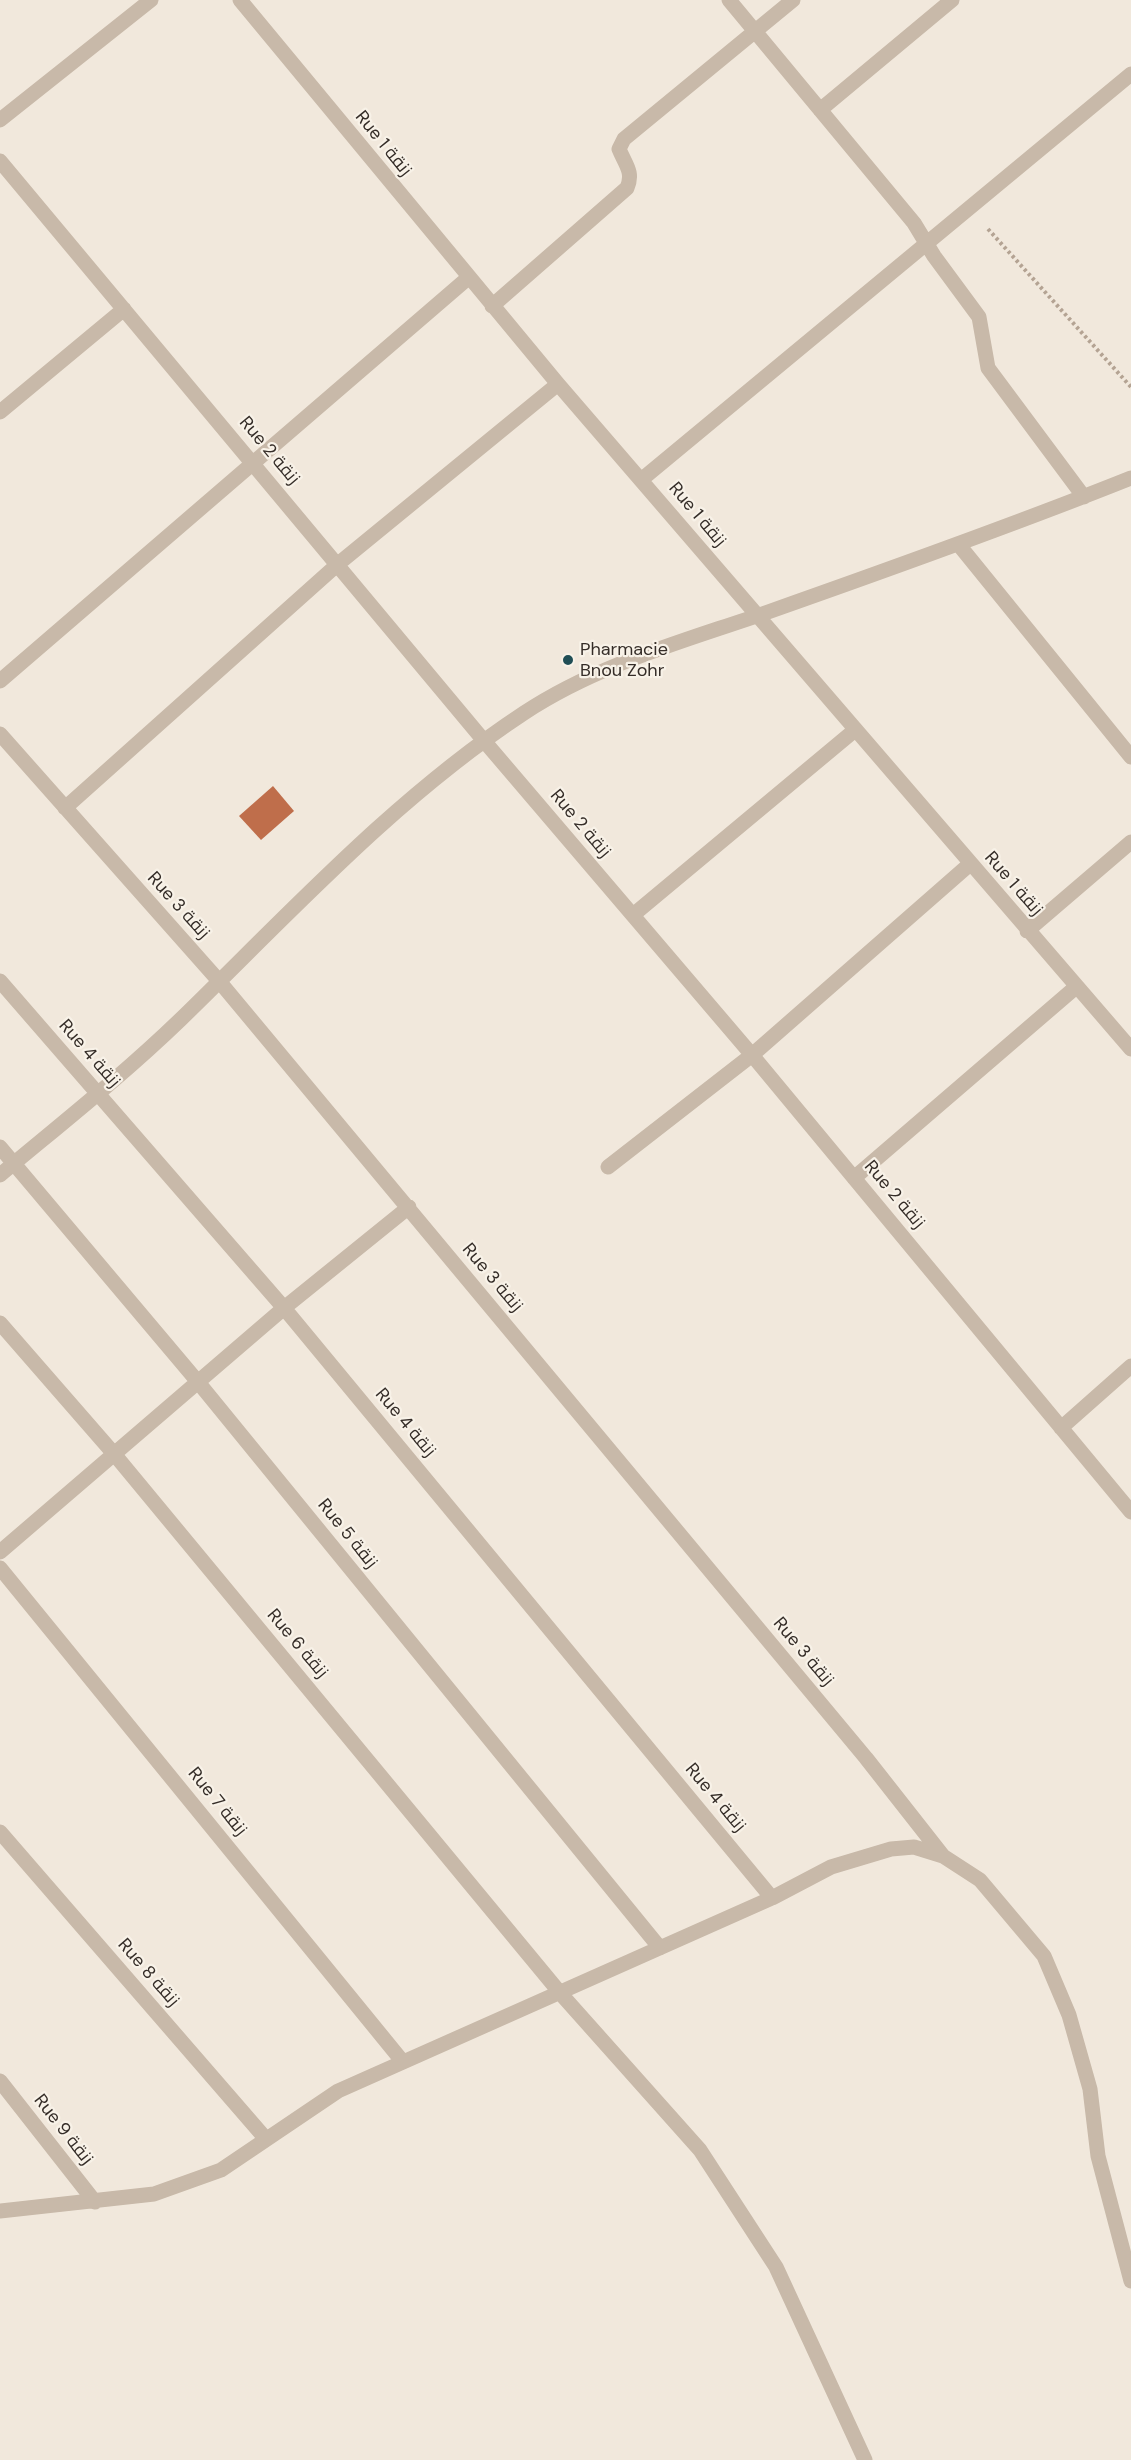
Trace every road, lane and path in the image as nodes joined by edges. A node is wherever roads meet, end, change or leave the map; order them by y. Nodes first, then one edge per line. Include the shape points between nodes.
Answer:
1 (151, 0) edge
2 (240, 0) edge
3 (729, 0) edge
4 (793, 0) edge
5 (951, 0) edge
6 (756, 33) junction
7 (1131, 74) edge
8 (820, 110) junction
9 (0, 120) edge
10 (0, 161) edge
11 (970, 208) junction
12 (926, 243) junction
13 (468, 278) junction
14 (492, 306) junction
15 (124, 309) junction
16 (558, 384) junction
17 (1131, 387) edge
18 (0, 412) edge
19 (253, 461) junction
20 (1131, 478) edge
21 (641, 480) junction
22 (1084, 497) junction
23 (959, 545) junction
24 (338, 564) junction
25 (756, 616) junction
26 (0, 681) edge
27 (855, 730) junction
28 (0, 734) edge
29 (485, 742) junction
30 (1131, 757) edge
31 (65, 808) junction
32 (1131, 842) edge
33 (970, 864) junction
34 (633, 915) junction
35 (1027, 931) junction
36 (0, 981) edge
37 (219, 981) junction
38 (1076, 987) junction
39 (1131, 1049) edge
40 (752, 1055) junction
41 (98, 1094) junction
42 (0, 1147) edge
43 (14, 1163) junction
44 (608, 1167) dead end
45 (0, 1175) edge
46 (854, 1178) junction
47 (409, 1207) junction
48 (284, 1308) junction
49 (0, 1323) edge
50 (1131, 1366) edge
51 (198, 1383) junction
52 (1061, 1428) junction
53 (115, 1455) junction
54 (1131, 1512) edge
55 (0, 1552) edge
56 (0, 1568) edge
57 (0, 1832) edge
58 (943, 1856) junction
59 (772, 1898) junction
60 (660, 1948) junction
61 (561, 1994) junction
62 (404, 2062) junction
63 (0, 2081) edge
64 (266, 2139) junction
65 (95, 2202) junction
66 (0, 2211) edge
67 (1131, 2281) edge
68 (866, 2460) edge

1 - 9 street
2 - 13 street, Rue 1 زنقة
3 - 6 street
4 - 6 street
5 - 8 street
6 - 8 street
6 - 14 street via 624,139 619,149 630,170 627,188
7 - 11 street
8 - 12 street via 914,223
10 - 15 street, Rue 2 زنقة
11 - 12 street
11 - 17 path
12 - 21 street
12 - 22 street via 978,317 988,368
13 - 14 street, Rue 1 زنقة
13 - 19 street
14 - 16 street, Rue 1 زنقة
15 - 18 street
15 - 19 street, Rue 2 زنقة
16 - 21 street, Rue 1 زنقة
16 - 24 street
19 - 24 street, Rue 2 زنقة
19 - 26 street
20 - 22 street
21 - 25 street, Rue 1 زنقة
22 - 23 street
23 - 25 street
23 - 30 street
24 - 29 street, Rue 2 زنقة
24 - 31 street
25 - 27 street, Rue 1 زنقة
25 - 29 street via 628,659 524,712
27 - 33 street, Rue 1 زنقة
27 - 34 street
28 - 31 street, Rue 3 زنقة
29 - 34 street, Rue 2 زنقة
29 - 37 street via 378,826
31 - 37 street, Rue 3 زنقة
32 - 35 street
33 - 35 street, Rue 1 زنقة
33 - 40 street
34 - 40 street, Rue 2 زنقة
35 - 38 street, Rue 1 زنقة
36 - 41 street, Rue 4 زنقة
37 - 41 street
37 - 47 street, Rue 3 زنقة
38 - 39 street, Rue 1 زنقة
38 - 46 street
40 - 44 street
40 - 46 street, Rue 2 زنقة
41 - 43 street
41 - 48 street, Rue 4 زنقة
42 - 43 street, Rue 5 زنقة
43 - 45 street
43 - 51 street, Rue 5 زنقة
46 - 52 street, Rue 2 زنقة
47 - 48 street
47 - 58 street, Rue 3 زنقة
48 - 51 street
48 - 59 street, Rue 4 زنقة
49 - 53 street, Rue 6 زنقة
50 - 52 street
51 - 53 street
51 - 60 street, Rue 5 زنقة
52 - 54 street, Rue 2 زنقة
53 - 55 street
53 - 61 street, Rue 6 زنقة
56 - 62 street, Rue 7 زنقة
57 - 64 street, Rue 8 زنقة
58 - 59 street via 914,1847 873,1853 831,1867
58 - 67 street via 980,1880 1044,1956 1070,2015 1090,2089 1098,2156
59 - 60 street
60 - 61 street
61 - 62 street
61 - 68 street, Rue 6 زنقة via 700,2151 744,2218 776,2267
62 - 64 street via 338,2091
63 - 65 street, Rue 9 زنقة
64 - 65 street via 221,2170 154,2194
65 - 66 street

